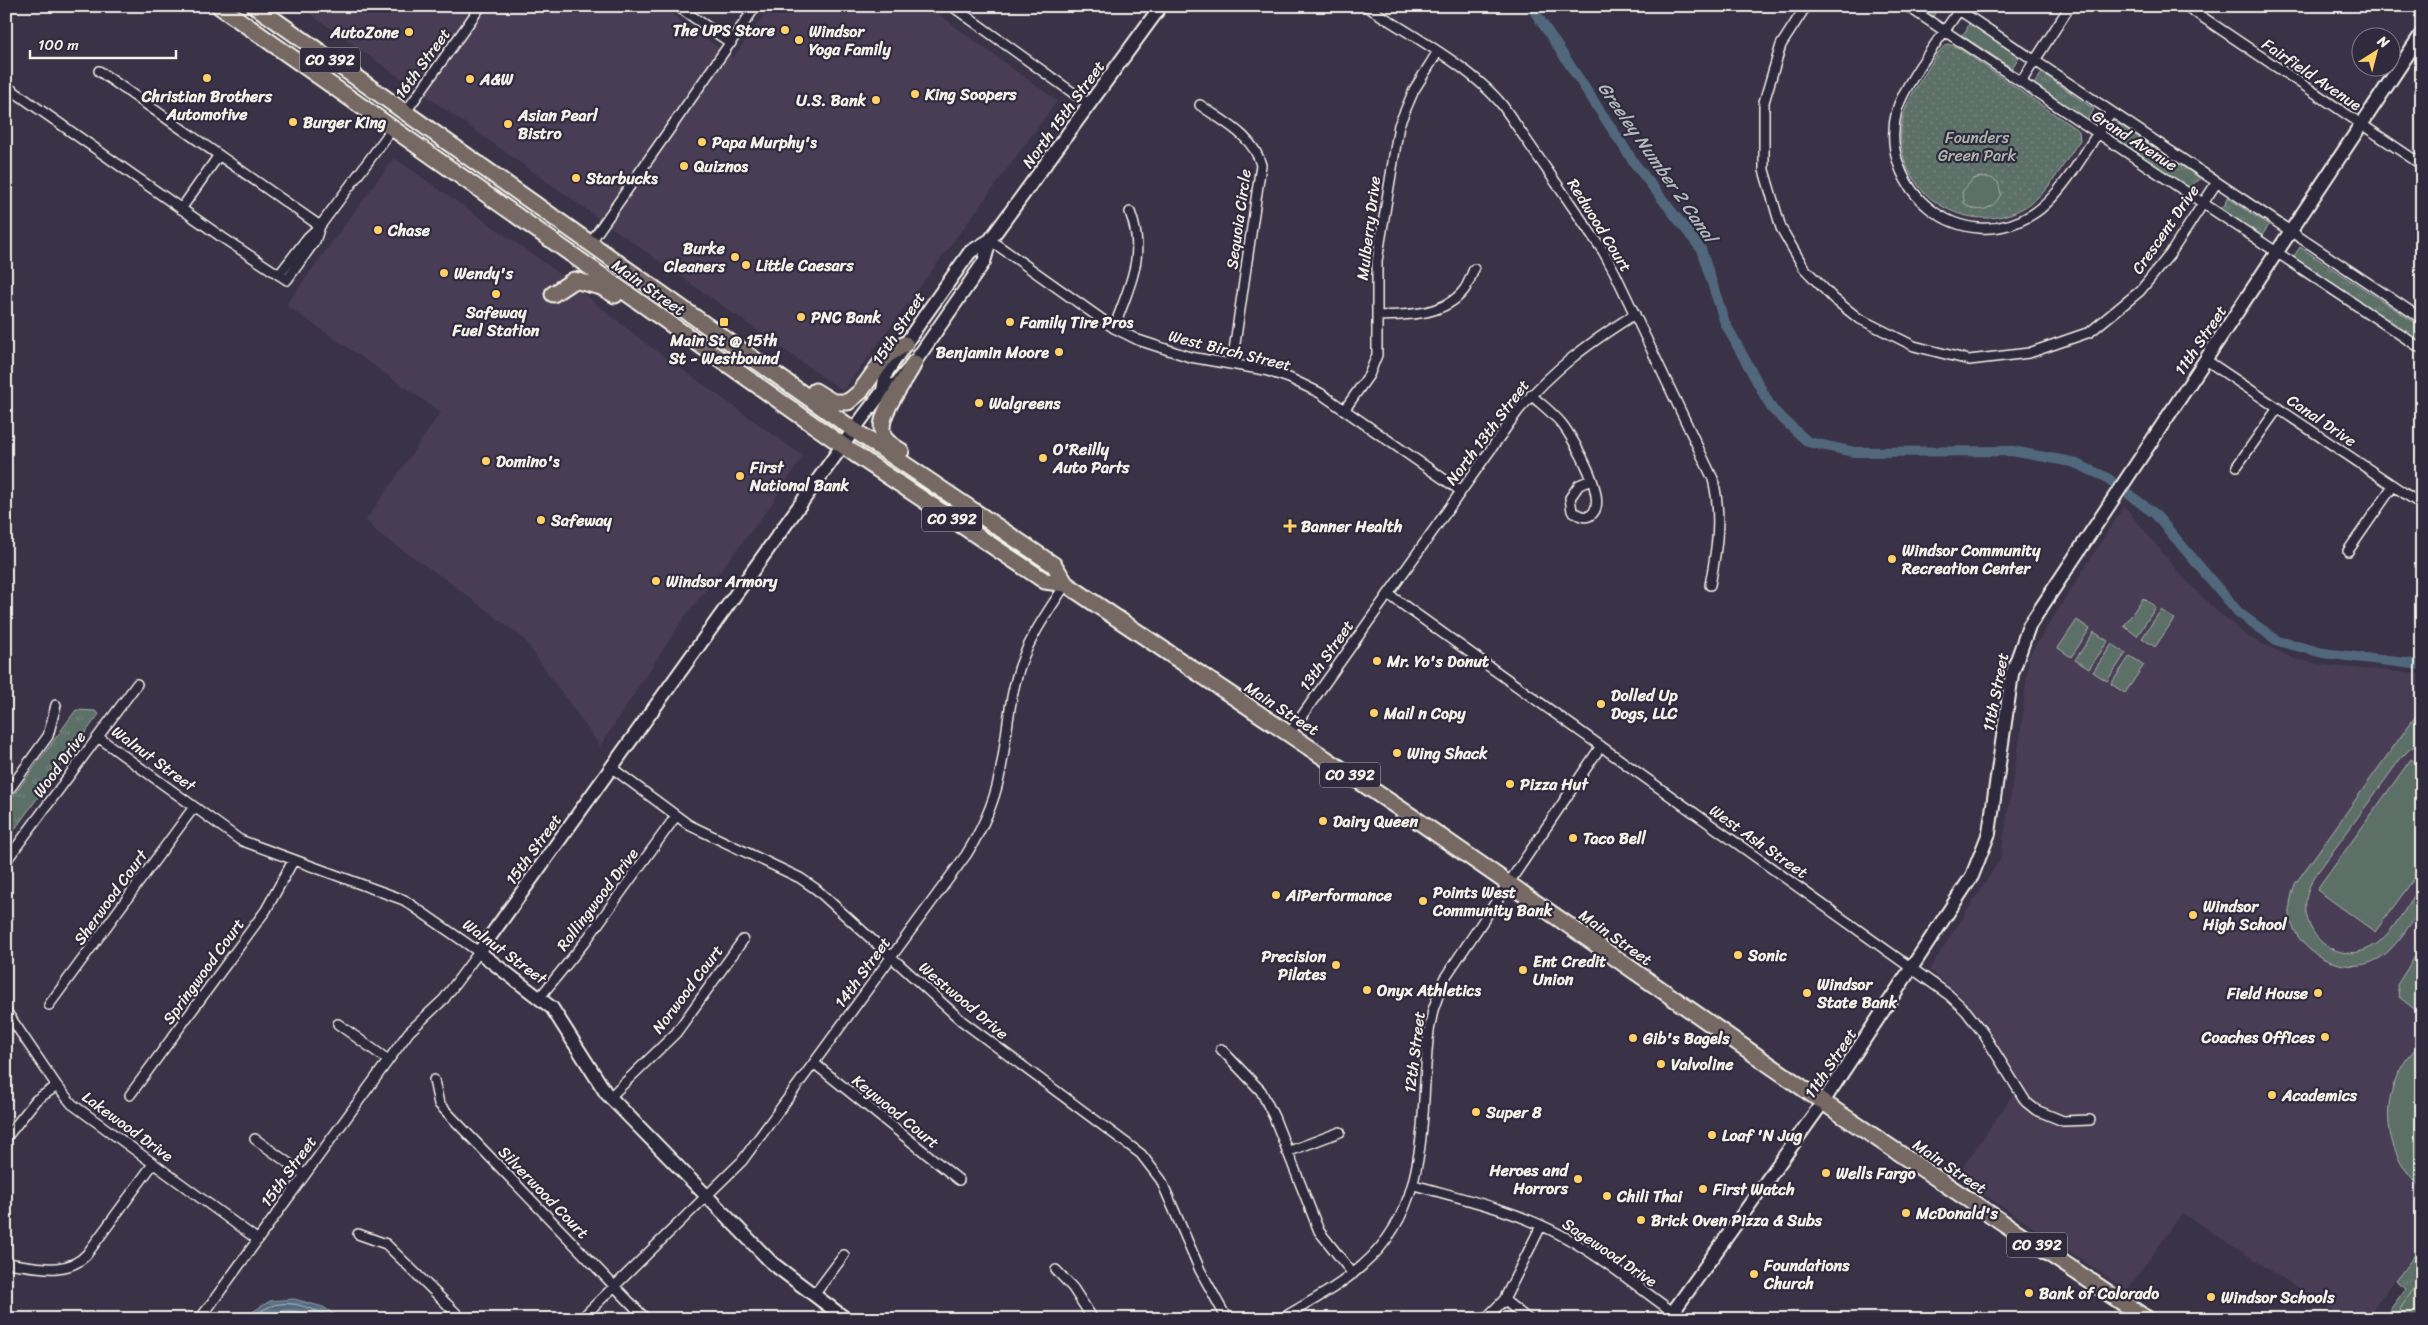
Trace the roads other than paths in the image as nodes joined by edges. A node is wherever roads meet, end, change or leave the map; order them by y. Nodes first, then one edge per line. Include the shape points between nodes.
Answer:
1 (219, 6) edge
2 (255, 6) edge
3 (481, 6) edge
4 (678, 6) edge
5 (756, 6) edge
6 (952, 6) edge
7 (1161, 6) edge
8 (1366, 6) edge
9 (1806, 6) edge
10 (1907, 6) edge
11 (2070, 6) edge
12 (2186, 6) edge
13 (1956, 8) edge
14 (1945, 32) junction
15 (2422, 33) edge
16 (731, 43) junction
17 (279, 46) junction
18 (1438, 53) junction
19 (2035, 61) junction
20 (99, 71) dead end
21 (2021, 82) junction
22 (6, 86) edge
23 (1090, 105) junction
24 (1200, 105) dead end
25 (2112, 112) junction
26 (405, 113) junction
27 (2362, 126) junction
28 (393, 128) junction
29 (2097, 134) junction
30 (219, 155) junction
31 (2422, 166) edge
32 (485, 169) junction
33 (2216, 182) junction
34 (2203, 204) junction
35 (503, 205) junction
36 (181, 209) junction
37 (1130, 212) dead end
38 (320, 226) junction
39 (2291, 232) junction
40 (990, 240) junction
41 (590, 243) junction
42 (2278, 253) junction
43 (576, 257) junction
44 (1474, 269) dead end
45 (946, 285) joint
46 (553, 294) dead end
47 (959, 297) joint
48 (686, 311) junction
49 (1635, 314) junction
50 (1377, 316) junction
51 (2422, 320) edge
52 (676, 328) junction
53 (1114, 328) junction
54 (905, 344) junction
55 (2422, 349) edge
56 (752, 357) junction
57 (2206, 360) junction
58 (914, 363) junction
59 (1232, 364) junction
60 (883, 391) junction
61 (1531, 395) junction
62 (2278, 408) junction
63 (1345, 409) junction
64 (854, 430) junction
65 (843, 446) junction
66 (2237, 466) dead end
67 (1591, 480) dead end
68 (2393, 486) junction
69 (1461, 491) junction
70 (961, 502) junction
71 (2422, 505) edge
72 (2348, 551) dead end
73 (1066, 584) junction
74 (1710, 585) dead end
75 (1388, 594) junction
76 (136, 684) dead end
77 (56, 705) dead end
78 (1289, 734) junction
79 (98, 736) junction
80 (1601, 746) junction
81 (612, 768) junction
82 (6, 794) edge
83 (194, 807) junction
84 (676, 816) junction
85 (6, 861) edge
86 (293, 861) junction
87 (1507, 883) junction
88 (743, 940) dead end
89 (479, 952) junction
90 (891, 957) junction
91 (1913, 968) junction
92 (540, 997) junction
93 (49, 1005) dead end
94 (6, 1011) edge
95 (338, 1024) dead end
96 (1221, 1049) dead end
97 (388, 1060) junction
98 (815, 1064) junction
99 (434, 1080) dead end
100 (57, 1086) junction
101 (130, 1095) dead end
102 (610, 1097) junction
103 (1823, 1102) junction
104 (2090, 1120) dead end
105 (1340, 1132) dead end
106 (6, 1138) edge
107 (255, 1139) dead end
108 (1287, 1152) junction
109 (154, 1164) junction
110 (305, 1175) junction
111 (959, 1180) dead end
112 (1414, 1185) junction
113 (706, 1196) junction
114 (1541, 1226) junction
115 (358, 1234) dead end
116 (258, 1240) junction
117 (844, 1255) dead end
118 (6, 1263) edge
119 (1056, 1270) dead end
120 (1353, 1274) junction
121 (614, 1286) junction
122 (814, 1295) junction
123 (1504, 1300) junction
124 (1670, 1316) edge
125 (200, 1319) edge
126 (462, 1319) edge
127 (581, 1319) edge
128 (646, 1319) edge
129 (846, 1319) edge
130 (1093, 1319) edge
131 (1228, 1319) edge
132 (1281, 1319) edge
133 (1485, 1319) edge
134 (1528, 1319) edge
135 (2147, 1319) edge

1 - 17 main road, Main Street / CO 392
2 - 26 main road, Main Street / CO 392
3 - 26 street, 16th Street
4 - 16 street
5 - 16 street
6 - 23 street
7 - 23 street, North 15th Street
8 - 18 street, Redwood Court
9 - 34 street, Crescent Drive via 1781,45 1764,102 1764,170 1781,228 1804,268 1834,299 1858,318 1914,346 1969,360 2029,353 2090,332 2140,291 2170,254
10 - 14 street, Grand Avenue
11 - 19 street
12 - 27 street, Fairfield Avenue
13 - 14 street
13 - 19 street, Grand Avenue
14 - 21 street, Grand Avenue
14 - 29 street via 1901,100 1894,134 1894,153 1904,180 1915,196 1931,210 1955,223 1976,227 1999,227 2019,221 2053,197
15 - 27 street, 11th Street
16 - 41 street
17 - 26 main road via 306,58 380,109 399,116
17 - 28 main road, Main Street / CO 392
18 - 49 street, Redwood Court via 1470,75 1500,102 1603,251
18 - 50 street, Mulberry Drive via 1405,107 1397,135 1377,261
19 - 21 street
19 - 25 street, Grand Avenue
20 - 30 street
21 - 29 street, Grand Avenue
22 - 36 street
23 - 40 street, North 15th Street
24 - 59 street, Sequoia Circle via 1249,141 1261,165
25 - 29 street
25 - 33 street, Grand Avenue
26 - 32 main road, Main Street / CO 392
27 - 31 street, Fairfield Avenue
27 - 39 street, 11th Street
28 - 32 main road via 404,126 416,130 460,160
28 - 35 main road, Main Street / CO 392
28 - 38 street
29 - 34 street, Grand Avenue
30 - 36 street
30 - 38 street
32 - 41 main road, Main Street / CO 392
33 - 34 street, Crescent Drive
33 - 39 street, Grand Avenue
34 - 42 street, Grand Avenue
35 - 41 main road via 523,209 577,246
35 - 43 main road, Main Street / CO 392
36 - 38 street via 283,278 308,237
37 - 53 street via 1138,232 1137,257 1133,278
39 - 42 street, 11th Street
39 - 51 street, Grand Avenue
40 - 45 street, North 15th Street via 970,252
40 - 47 street, North 15th Street via 984,262
40 - 53 street, West Birch Street
41 - 48 main road, Main Street / CO 392
42 - 55 street, Grand Avenue
42 - 57 street, 11th Street
43 - 48 main road via 591,256 655,299
43 - 52 main road, Main Street / CO 392
44 - 50 street via 1465,290 1447,304 1420,313
45 - 54 street, 15th Street
46 - 52 main road via 574,280 591,283 609,291 650,320
47 - 58 street, 15th Street
48 - 56 main road, Main Street / CO 392
49 - 61 street, North 13th Street via 1575,353
49 - 74 street, Redwood Court via 1713,480 1720,524
50 - 63 street, Mulberry Drive via 1378,349 1373,367
52 - 65 main road, Main Street / CO 392
53 - 59 street, West Birch Street via 1172,352
54 - 56 main road via 886,356 856,396 843,404 829,400 790,373
54 - 60 street, 15th Street via 886,373
56 - 64 main road, Main Street / CO 392
57 - 62 street, Canal Drive
57 - 91 street, 11th Street via 2042,605 2023,640 2012,674 1994,806 1984,847 1960,898
58 - 60 street, 15th Street via 897,383
58 - 70 main road via 883,415 884,436 935,475
59 - 63 street, West Birch Street via 1290,378
60 - 64 street, 15th Street
61 - 67 street via 1562,424
61 - 69 street, North 13th Street
62 - 66 street
62 - 68 street, Canal Drive
63 - 69 street, West Birch Street
64 - 65 street, 15th Street
64 - 70 main road, Main Street / CO 392
65 - 73 main road, Main Street / CO 392 via 1045,581
65 - 81 street, 15th Street
68 - 71 street, Canal Drive
68 - 72 street
69 - 75 street, North 13th Street
70 - 73 main road, Main Street / CO 392 via 1054,565
73 - 78 main road, Main Street / CO 392
73 - 90 street, 14th Street via 1021,662 1012,693 1000,778 984,825 966,855
75 - 78 street, 13th Street
75 - 80 street, West Ash Street
76 - 79 street, Wood Drive
77 - 82 street via 48,736
78 - 87 main road, Main Street / CO 392
79 - 83 street, Walnut Street
79 - 85 street, Wood Drive
80 - 87 street, 12th Street
80 - 91 street, West Ash Street
81 - 84 street, Westwood Drive
81 - 89 street, 15th Street
83 - 86 street, Walnut Street via 240,840
83 - 93 street, Sherwood Court
84 - 90 street, Westwood Drive via 800,878
84 - 92 street, Rollingwood Drive via 585,942
86 - 89 street, Walnut Street via 404,900
86 - 101 street, Springwood Court via 266,910
87 - 103 main road, Main Street / CO 392
87 - 112 street, 12th Street via 1448,972 1433,1010
88 - 102 street, Norwood Court via 676,1033
89 - 92 street, Walnut Street
89 - 97 street, 15th Street via 444,999 416,1024
90 - 98 street, 14th Street
90 - 131 street, Westwood Drive via 962,1021 1146,1158 1160,1180 1200,1270
91 - 103 street, 11th Street
91 - 104 street, West Ash Street via 1949,994 1973,1019 2026,1102 2063,1121
92 - 102 street, Walnut Street via 561,1020 594,1077
94 - 100 street, Lakewood Drive
95 - 97 street
96 - 108 street via 1261,1091
97 - 110 street, 15th Street
98 - 111 street, Keywood Court
98 - 113 street, 14th Street via 742,1162
99 - 121 street, Silverwood Court via 439,1104
100 - 106 street via 36,1100
100 - 109 street, Lakewood Drive via 72,1104
102 - 113 street, Walnut Street
103 - 124 street, 11th Street
103 - 135 main road, Main Street / CO 392
105 - 108 street
107 - 110 street
108 - 120 street via 1319,1231
109 - 116 street, Lakewood Drive
109 - 118 street via 87,1254 76,1264 62,1268
110 - 116 street, 15th Street
112 - 114 street, Sagewood Drive via 1518,1215
112 - 120 street, 12th Street via 1390,1235
113 - 121 street, 14th Street
113 - 122 street, Walnut Street via 772,1263
114 - 123 street
114 - 124 street, Sagewood Drive via 1592,1254
115 - 126 street via 386,1244
116 - 125 street, 15th Street
117 - 122 street
119 - 130 street via 1073,1288
120 - 132 street, 12th Street
121 - 127 street, 14th Street
121 - 128 street, Silverwood Court
122 - 129 street, Walnut Street
123 - 133 street
123 - 134 street

